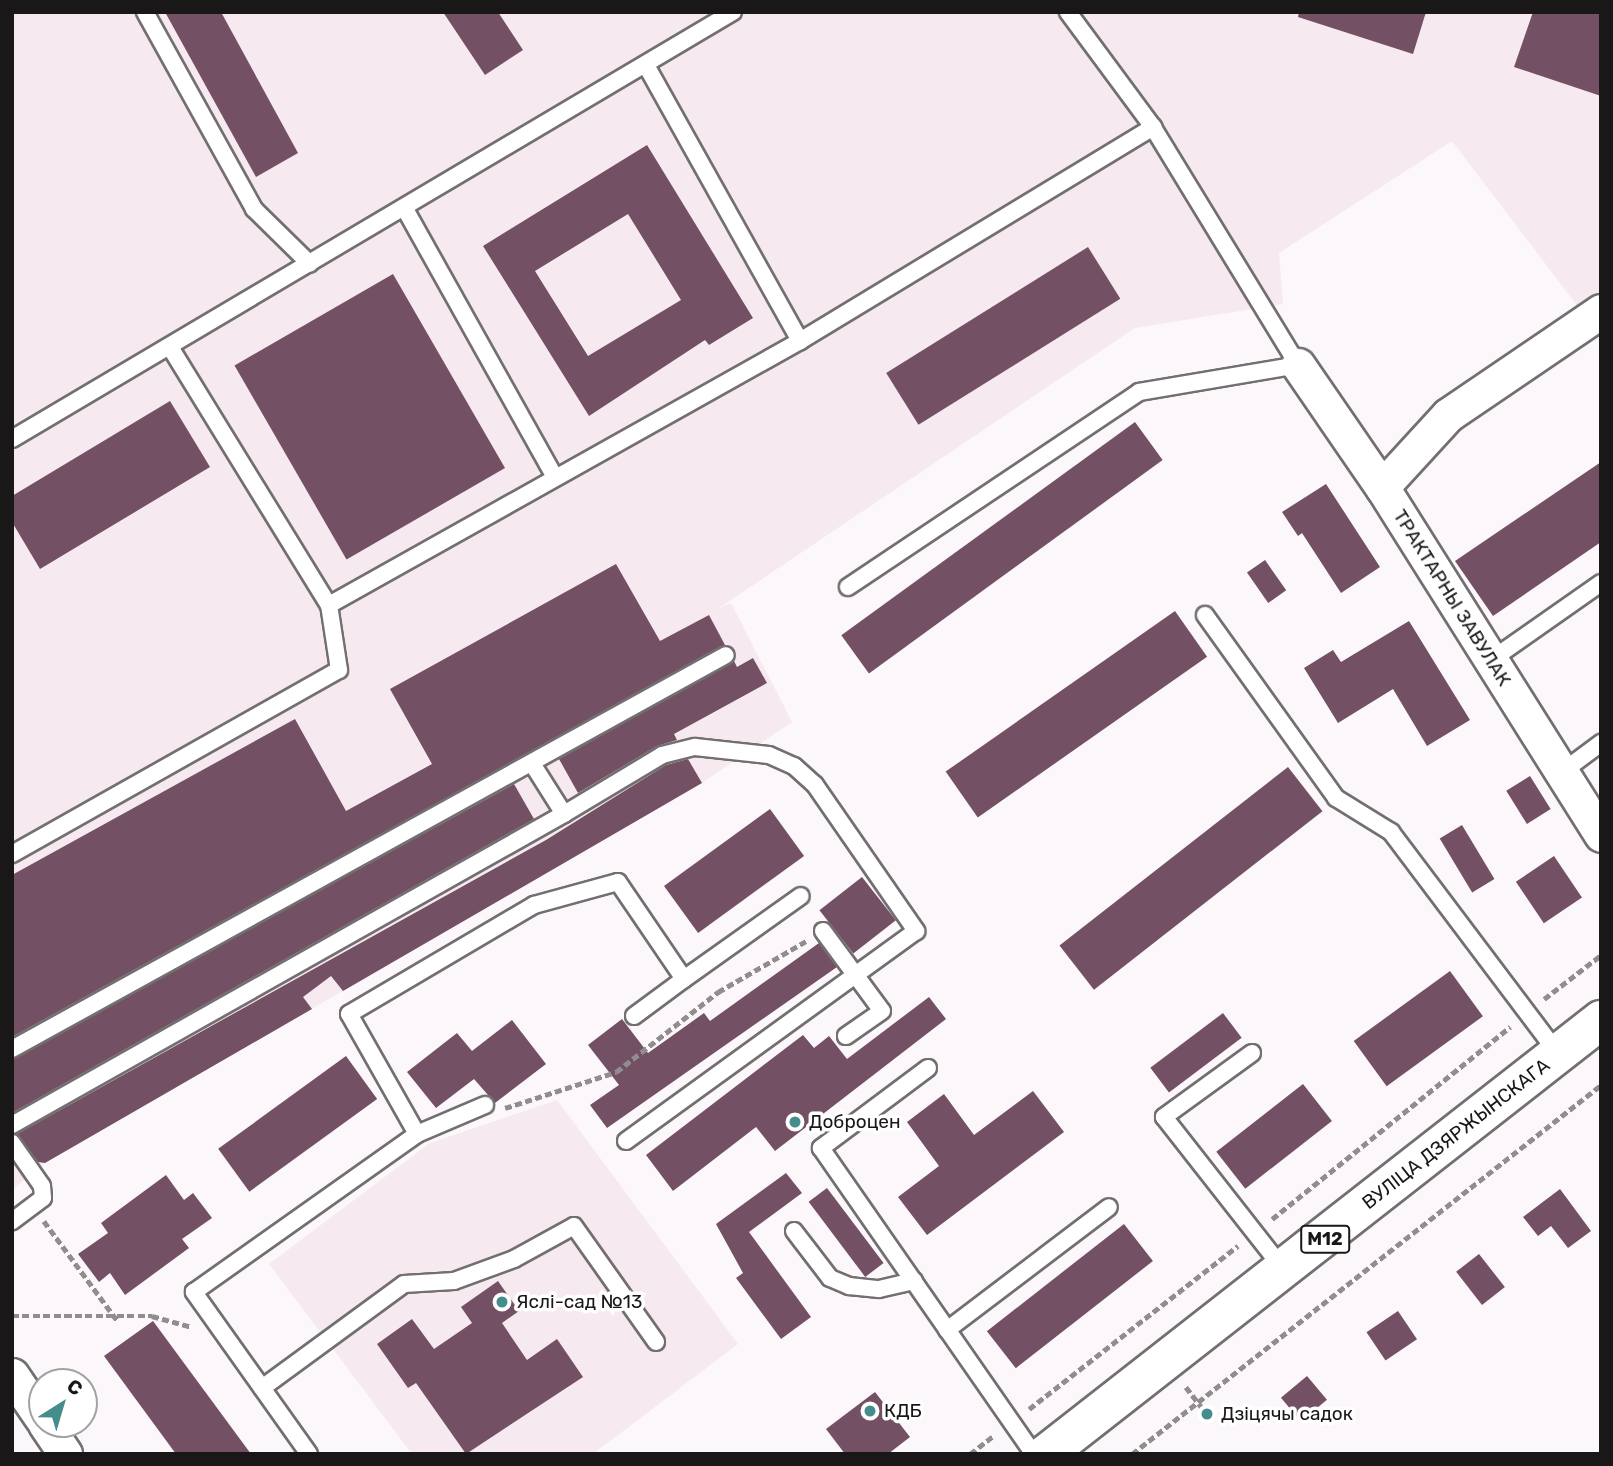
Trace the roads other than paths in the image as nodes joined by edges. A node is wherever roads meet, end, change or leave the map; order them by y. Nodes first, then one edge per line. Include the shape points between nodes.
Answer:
1 (145, 12) edge
2 (733, 12) edge
3 (1068, 12) edge
4 (647, 67) junction
5 (1153, 127) junction
6 (405, 209) junction
7 (310, 264) junction
8 (1601, 311) edge
9 (800, 341) junction
10 (170, 347) junction
11 (1298, 365) junction
12 (12, 439) edge
13 (555, 477) junction
14 (1382, 487) junction
15 (1601, 583) edge
16 (848, 587) dead end
17 (329, 605) junction
18 (1205, 615) dead end
19 (726, 655) dead end
20 (1491, 660) junction
21 (1601, 743) edge
22 (533, 765) junction
23 (1562, 772) junction
24 (564, 814) junction
25 (1601, 835) edge
26 (12, 854) edge
27 (802, 897) dead end
28 (823, 931) road end
29 (856, 975) junction
30 (684, 979) junction
31 (634, 1016) dead end
32 (1601, 1020) edge
33 (846, 1036) dead end
34 (12, 1049) edge
35 (1252, 1053) dead end
36 (1558, 1054) junction
37 (928, 1068) dead end
38 (485, 1105) road end
39 (12, 1125) edge
40 (417, 1134) junction
41 (626, 1141) dead end
42 (12, 1143) edge
43 (1110, 1208) dead end
44 (12, 1222) edge
45 (794, 1231) dead end
46 (1284, 1271) junction
47 (914, 1281) junction
48 (947, 1330) junction
49 (656, 1342) dead end
50 (12, 1375) edge
51 (262, 1388) junction
52 (28, 1398) edge
53 (55, 1438) edge
54 (65, 1454) edge
55 (309, 1454) edge
56 (1034, 1454) edge
57 (1046, 1454) edge

1 - 7 lane via 254,209
2 - 4 lane
3 - 5 lane
4 - 6 lane
4 - 9 lane
5 - 9 lane
5 - 11 lane
6 - 7 lane
6 - 13 lane
7 - 10 lane
8 - 14 street via 1448,415
9 - 13 lane
10 - 12 lane
10 - 17 lane
11 - 14 street, ТРАКТАРНЫ ЗАВУЛАК
11 - 16 lane via 1139,392
13 - 17 lane
14 - 20 street, ТРАКТАРНЫ ЗАВУЛАК
15 - 20 lane
17 - 26 lane via 339,670
18 - 36 lane via 1336,798 1391,832
19 - 22 lane
20 - 23 street, ТРАКТАРНЫ ЗАВУЛАК
21 - 23 lane
22 - 24 lane
22 - 34 lane
23 - 25 street, ТРАКТАРНЫ ЗАВУЛАК
24 - 29 lane via 662,755 695,747 769,755 794,766 831,804 916,932
24 - 39 lane
27 - 30 lane
28 - 29 lane
29 - 33 lane via 882,1011
29 - 41 lane
30 - 31 lane
30 - 40 lane via 618,882 523,912 349,1014
32 - 36 main road, ВУЛІЦА ДЗЯРЖЫНСКАГА / М12
35 - 46 lane via 1164,1117
36 - 46 main road, ВУЛІЦА ДЗЯРЖЫНСКАГА / М12
37 - 47 lane via 821,1148
38 - 40 lane
40 - 51 lane via 194,1292
42 - 44 lane via 42,1186 43,1198
43 - 48 lane
45 - 47 lane via 830,1278 849,1286 879,1289
46 - 57 main road, ВУЛІЦА ДЗЯРЖЫНСКАГА / М12
47 - 48 lane
48 - 56 lane
49 - 51 lane via 574,1226 514,1259 454,1281 404,1284
50 - 52 street
51 - 55 lane
53 - 54 street

